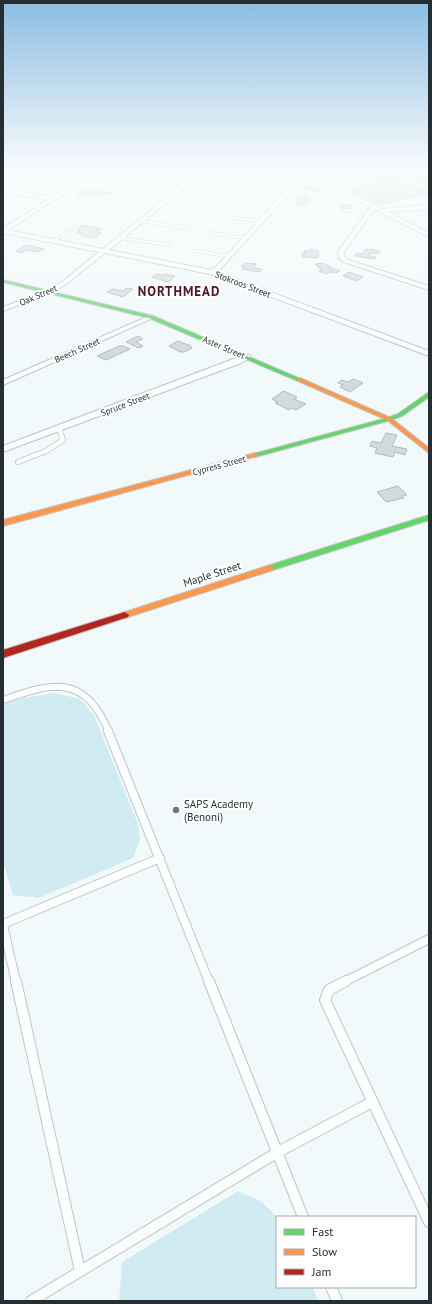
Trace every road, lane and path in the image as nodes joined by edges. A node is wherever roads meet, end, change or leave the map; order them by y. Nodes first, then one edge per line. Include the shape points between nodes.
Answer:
1 (12, 233) edge
2 (66, 233) edge
3 (127, 233) edge
4 (212, 233) dead end
5 (250, 233) edge
6 (354, 233) edge
7 (121, 238) junction
8 (245, 238) junction
9 (53, 241) junction
10 (170, 245) dead end
11 (104, 251) junction
12 (194, 251) dead end
13 (229, 256) junction
14 (212, 272) junction
15 (3, 281) edge
16 (429, 288) edge
17 (50, 292) junction
18 (3, 309) edge
19 (151, 317) junction
20 (429, 354) edge
21 (247, 356) junction
22 (3, 383) edge
23 (429, 394) edge
24 (389, 419) junction
25 (59, 429) junction
26 (3, 449) edge
27 (429, 451) edge
28 (18, 462) dead end
29 (429, 517) edge
30 (3, 523) edge
31 (3, 654) edge
32 (3, 700) edge
33 (160, 858) junction
34 (3, 925) edge
35 (429, 939) edge
36 (372, 1102) junction
37 (278, 1152) junction
38 (303, 1216) edge
39 (429, 1222) edge
40 (80, 1271) junction
41 (331, 1288) edge
42 (31, 1301) edge
43 (336, 1301) edge

1 - 9 street, Stokroos Street
2 - 9 lane
3 - 7 street, Oak Street
4 - 8 lane
5 - 8 street
6 - 16 street via 341,252 342,258 346,261
7 - 10 lane
7 - 11 street, Oak Street
8 - 13 street
9 - 11 street, Stokroos Street
11 - 14 street, Stokroos Street
11 - 17 street, Oak Street
12 - 13 lane
13 - 14 street
14 - 20 street, Stokroos Street
15 - 17 street, Aster Street
17 - 18 street, Oak Street
17 - 19 street, Aster Street
19 - 21 street, Aster Street
19 - 22 street, Beech Street
21 - 24 street, Aster Street
21 - 25 street, Spruce Street
23 - 24 street, Cypress Street via 400,415
24 - 27 street, Aster Street
24 - 30 street, Cypress Street
25 - 26 street, Spruce Street
25 - 28 lane via 63,440 58,445
29 - 31 street, Maple Street
32 - 33 lane via 38,688 60,686 77,690 93,702 104,720
33 - 34 lane
33 - 37 lane
34 - 40 lane
35 - 36 lane via 326,994 327,1006
36 - 37 lane
36 - 39 lane
37 - 38 lane
37 - 40 lane
40 - 42 lane
41 - 43 lane

